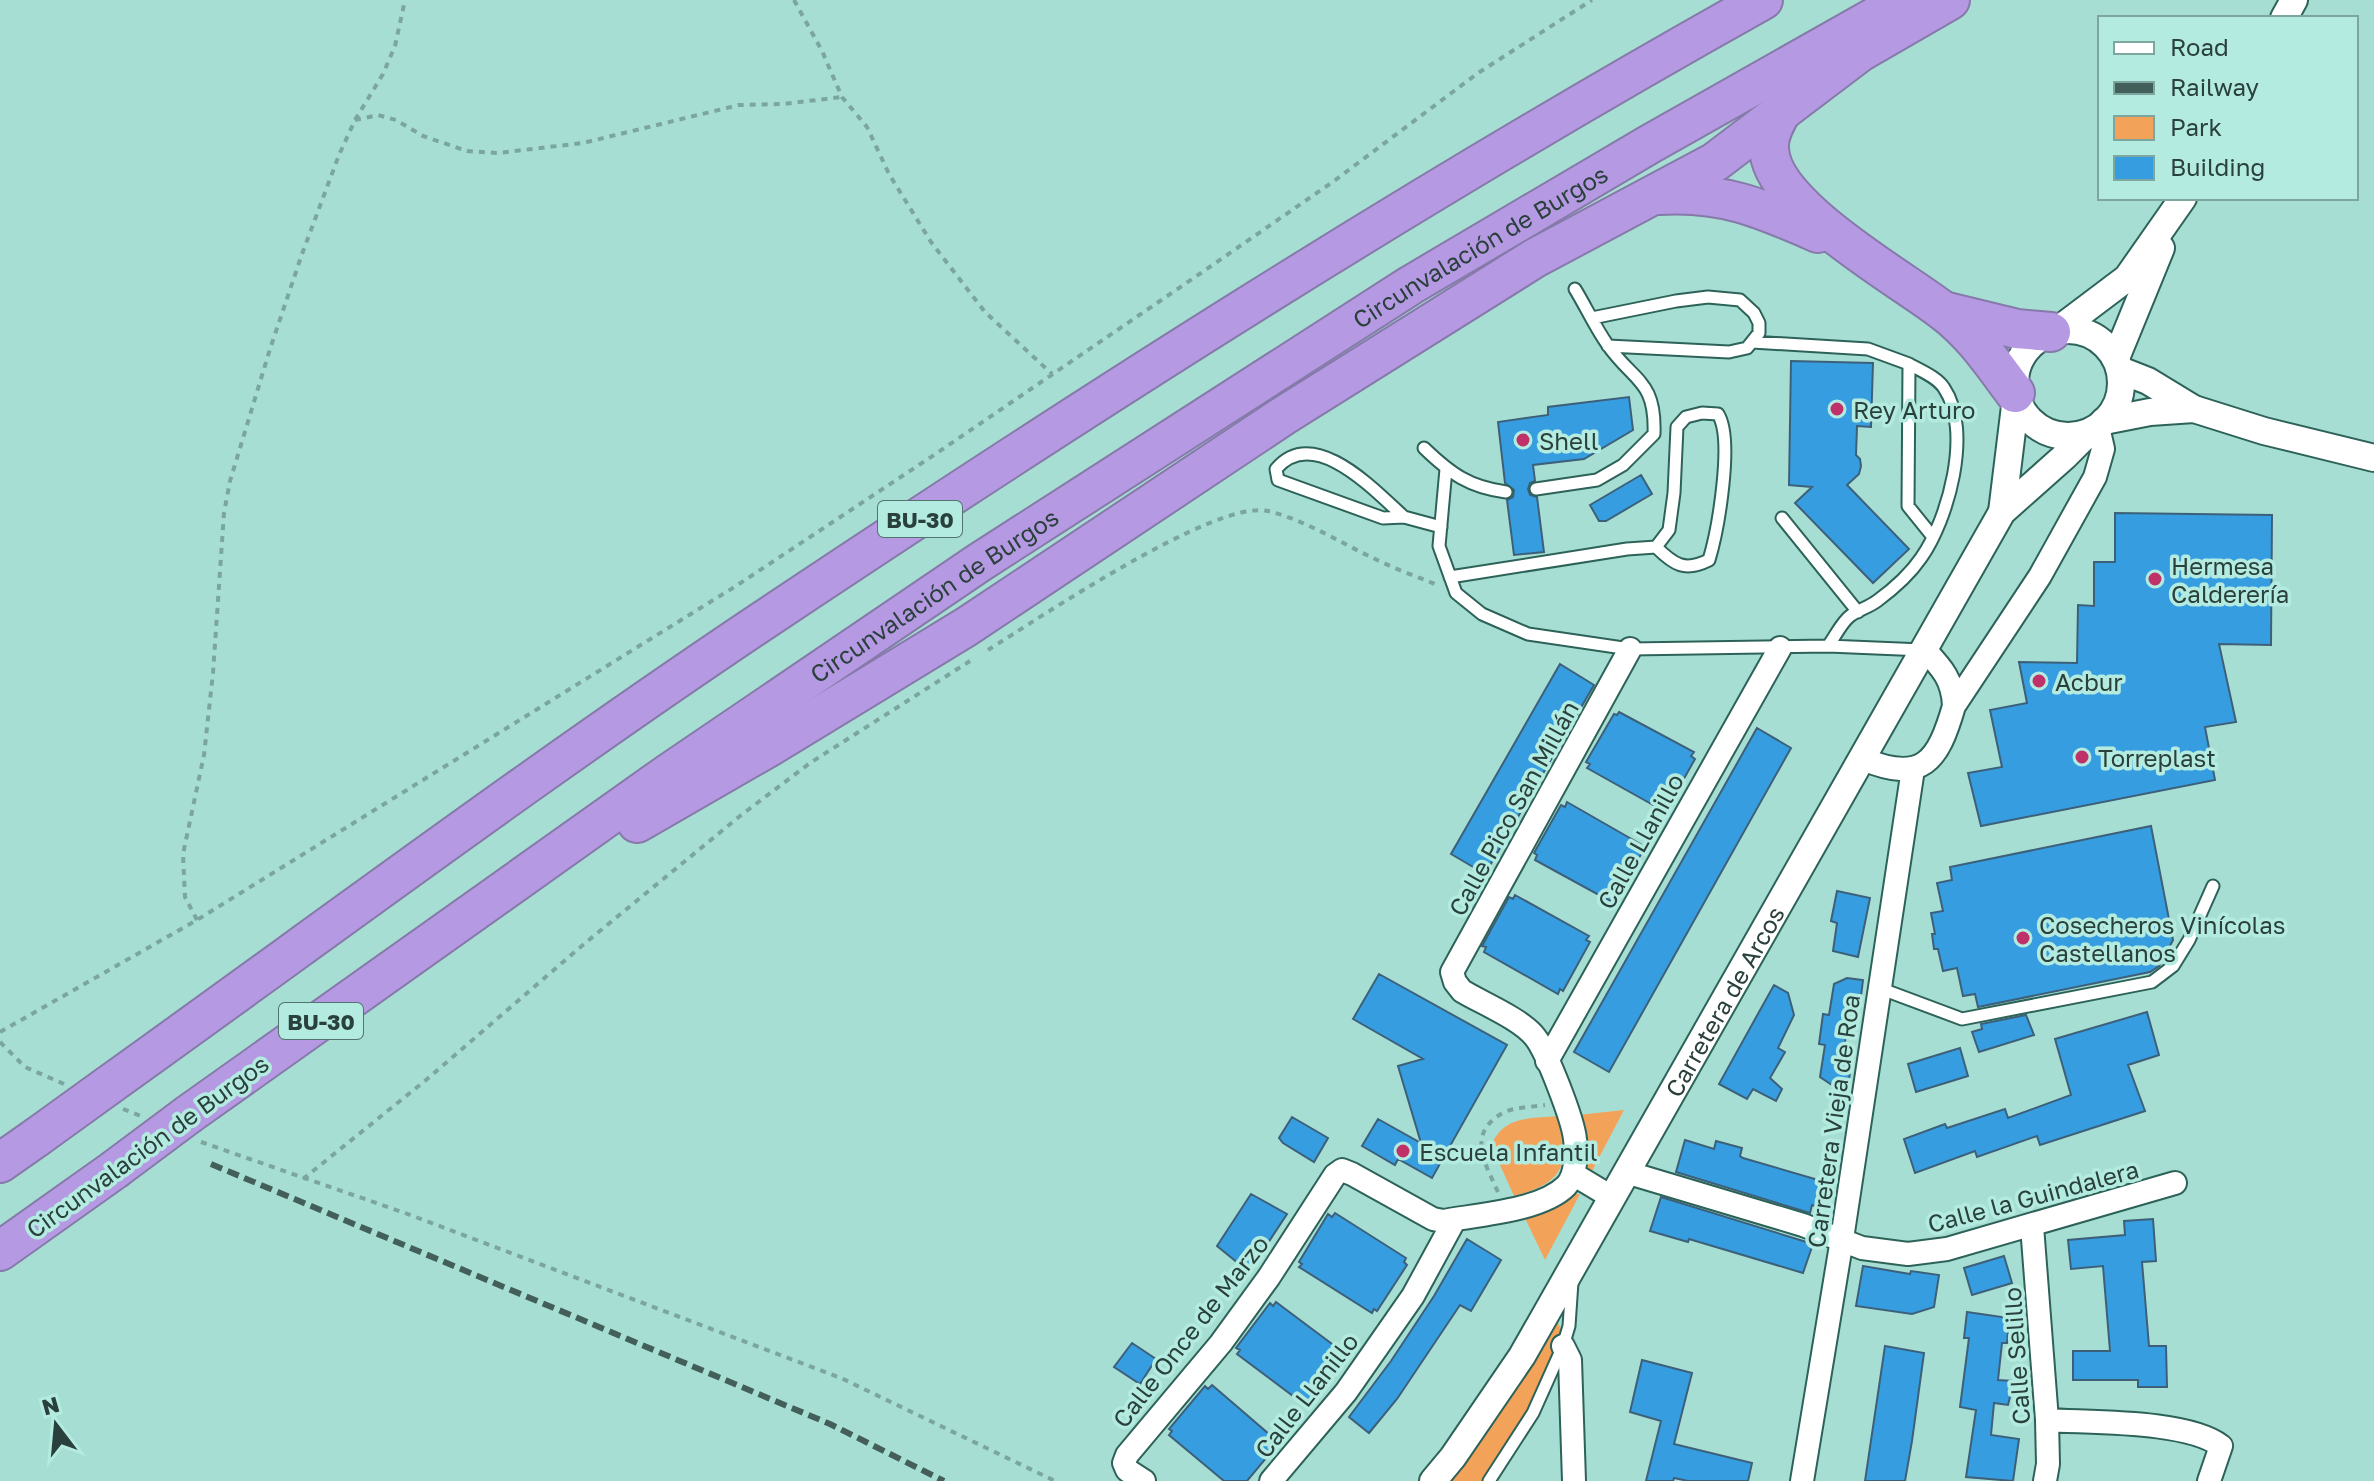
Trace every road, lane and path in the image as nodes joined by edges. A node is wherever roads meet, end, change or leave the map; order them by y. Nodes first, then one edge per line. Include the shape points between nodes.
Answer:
1 (405, 0) edge
2 (794, 0) edge
3 (1592, 0) edge
4 (1763, 0) edge
5 (1905, 0) edge
6 (1950, 0) edge
7 (842, 97) junction
8 (1783, 109) junction
9 (355, 120) junction
10 (1648, 196) junction
11 (2178, 206) edge
12 (1848, 245) junction
13 (1575, 289) dead end
14 (1945, 312) junction
15 (1592, 318) junction
16 (2054, 331) junction
17 (1752, 342) junction
18 (1608, 346) junction
19 (1909, 364) junction
20 (2118, 364) junction
21 (1052, 374) junction
22 (2016, 395) junction
23 (2194, 409) junction
24 (2097, 427) junction
25 (1424, 448) dead end
26 (2374, 458) edge
27 (1446, 469) junction
28 (1536, 489) dead end
29 (1506, 492) dead end
30 (2002, 512) junction
31 (1404, 517) junction
32 (1782, 518) dead end
33 (1441, 527) junction
34 (1933, 537) junction
35 (1656, 547) junction
36 (1450, 577) junction
37 (1456, 593) junction
38 (1858, 612) junction
39 (1828, 646) junction
40 (1780, 648) junction
41 (1630, 649) junction
42 (1925, 650) junction
43 (1954, 706) junction
44 (1863, 759) junction
45 (1913, 769) junction
46 (2213, 886) dead end
47 (197, 920) junction
48 (454, 928) junction
49 (1879, 988) junction
50 (0, 1032) edge
51 (0, 1042) edge
52 (1547, 1061) junction
53 (67, 1085) dead end
54 (116, 1097) junction
55 (1563, 1102) junction
56 (151, 1121) dead end
57 (191, 1126) junction
58 (0, 1163) edge
59 (1629, 1173) junction
60 (1573, 1174) junction
61 (303, 1179) junction
62 (2175, 1183) dead end
63 (1613, 1198) junction
64 (1506, 1209) junction
65 (1455, 1219) junction
66 (2032, 1226) junction
67 (1842, 1239) junction
68 (0, 1251) edge
69 (1572, 1269) junction
70 (1563, 1346) junction
71 (2047, 1420) junction
72 (1055, 1481) edge
73 (1144, 1481) edge
74 (1271, 1481) edge
75 (1433, 1481) edge
76 (1489, 1481) edge
77 (1574, 1481) edge
78 (1802, 1481) edge
79 (2045, 1481) edge
80 (2209, 1481) edge

1 - 9 path via 395,46
2 - 7 path
3 - 21 path via 1478,73 1334,181
4 - 54 highway, BU-30 via 1401,211 756,626 545,773
5 - 48 highway, Circunvalación de Burgos / BU-30 via 1411,285 1252,386 863,641
6 - 8 highway via 1860,52
7 - 9 path via 739,105 583,143 498,153 467,151 378,115
7 - 21 path via 867,127 931,242 985,312
8 - 10 highway via 1715,162
8 - 12 highway via 1768,150 1777,174 1795,199
9 - 47 path via 302,254 228,492 208,722 183,854 185,897
10 - 12 highway via 1720,197
10 - 48 highway via 1535,258 1283,416 966,627
11 - 16 street via 2127,278
11 - 20 street
12 - 14 highway
13 - 15 lane
14 - 16 highway via 2017,329
14 - 22 highway via 1974,339
15 - 17 lane via 1708,297 1740,300 1759,323
15 - 18 lane
16 - 20 street via 2095,337
16 - 22 street via 2027,348 2017,366
17 - 18 lane via 1729,352
17 - 19 lane via 1868,349
18 - 28 lane via 1645,385 1655,410 1654,434 1623,465 1597,480
19 - 34 lane via 1908,506
19 - 34 lane via 1937,380 1954,407 1955,470
20 - 23 street
20 - 24 street via 2120,395
21 - 47 path via 736,586
22 - 24 street via 2031,421 2044,431 2062,436
22 - 30 street
23 - 24 street via 2150,412
23 - 26 street
24 - 30 street
24 - 43 street via 2103,449 2088,490 2040,576
25 - 27 lane
27 - 29 lane via 1481,489
27 - 33 lane
30 - 42 street, Carretera de Arcos
31 - 31 lane via 1356,473 1328,458 1298,454 1276,469 1278,480 1383,518
31 - 33 lane
32 - 38 lane
33 - 36 lane via 1439,546
34 - 38 lane via 1921,559 1897,583
35 - 35 lane via 1671,563 1695,567 1709,560 1727,451 1718,414 1686,417 1677,427 1669,530
35 - 36 lane
36 - 37 lane
37 - 41 lane via 1482,614 1528,634
37 - 61 path via 1265,510 1226,515 1184,535 1099,581 810,763
38 - 39 lane
39 - 40 lane
39 - 42 lane
40 - 41 lane
40 - 52 street, Calle Llanillo
41 - 52 street, Calle Pico San Millán via 1452,972 1462,991 1534,1035
42 - 43 street via 1944,670
42 - 44 street, Carretera de Arcos
43 - 45 street via 1937,749
44 - 45 street via 1898,771
44 - 59 street, Carretera de Arcos
45 - 49 street, Carretera Vieja de Roa
46 - 49 lane via 2173,966 2152,982 1962,1019
47 - 50 path
48 - 57 highway, Circunvalación de Burgos / BU-30
49 - 67 street, Carretera Vieja de Roa
51 - 53 path via 25,1067
52 - 55 street
54 - 56 path
54 - 58 highway, BU-30, bridge via 37,1137
55 - 60 street via 1575,1138
55 - 64 path via 1502,1113 1487,1127 1481,1155
57 - 61 path
57 - 68 highway, Circunvalación de Burgos / BU-30, bridge via 114,1170
59 - 63 street, Carretera de Arcos
59 - 67 street, Calle la Guindalera
60 - 63 street
60 - 64 street via 1550,1197
61 - 72 path via 841,1378
62 - 66 street, Calle la Guindalera
63 - 69 street, Carretera de Arcos
64 - 65 street
65 - 73 street, Calle Once de Marzo via 1433,1219 1342,1170 1335,1175 1221,1343 1127,1455 1127,1470
65 - 74 street, Calle Llanillo via 1413,1296 1346,1392
66 - 67 street, Calle la Guindalera via 1908,1254 1862,1248
66 - 71 street, Calle Selillo
67 - 78 street, Carretera Vieja de Roa
69 - 70 lane
69 - 75 street, Carretera de Arcos via 1522,1356
70 - 76 lane via 1533,1413
70 - 77 street via 1570,1360
71 - 79 street, Calle Selillo
71 - 80 street via 2165,1428 2213,1440 2221,1446

